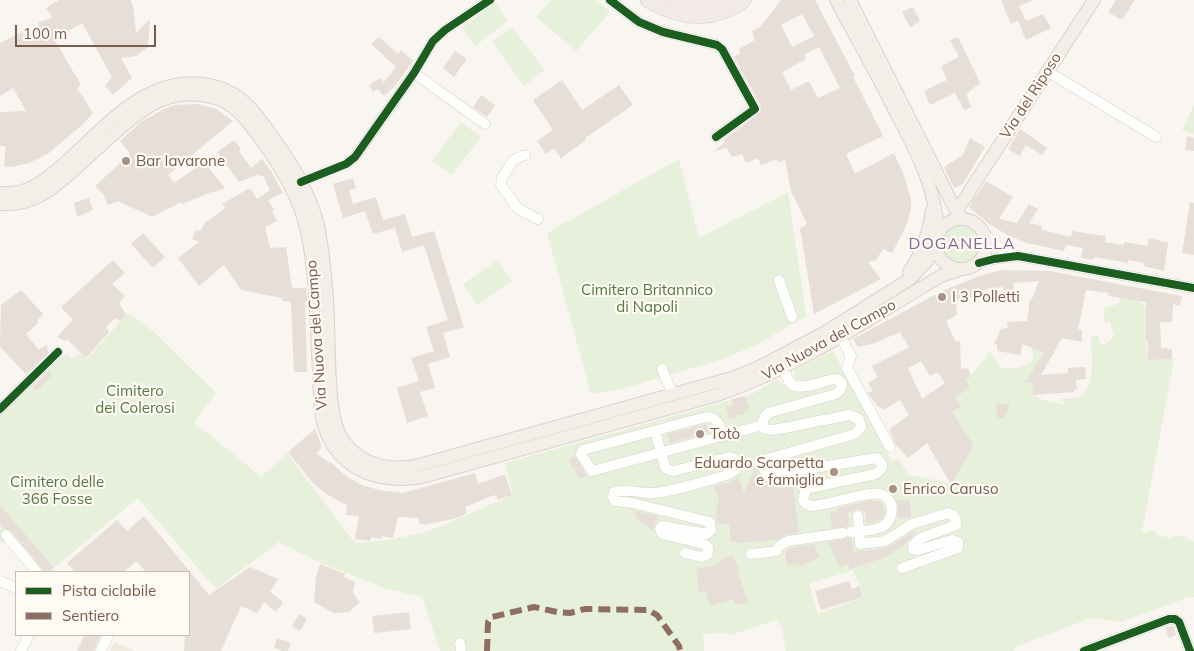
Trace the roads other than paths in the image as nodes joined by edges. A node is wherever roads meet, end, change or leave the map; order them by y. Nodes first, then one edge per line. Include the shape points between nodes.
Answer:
1 (490, 0) edge
2 (610, 0) edge
3 (648, 0) edge
4 (674, 0) edge
5 (724, 0) edge
6 (744, 0) edge
7 (836, 0) edge
8 (1087, 0) edge
9 (1094, 0) edge
10 (853, 4) edge
11 (1084, 16) junction
12 (1047, 71) junction
13 (414, 73) junction
14 (485, 124) dead end
15 (716, 137) dead end
16 (1156, 137) dead end
17 (525, 155) dead end
18 (296, 184) junction
19 (969, 192) junction
20 (0, 193) edge
21 (933, 195) junction
22 (949, 198) junction
23 (0, 204) edge
24 (959, 214) junction
25 (538, 219) dead end
26 (985, 235) junction
27 (937, 239) junction
28 (1018, 256) junction
29 (979, 263) junction
30 (960, 270) junction
31 (779, 280) dead end
32 (1194, 288) edge
33 (896, 289) junction
34 (792, 317) dead end
35 (840, 336) junction
36 (58, 352) dead end
37 (783, 368) junction
38 (662, 370) dead end
39 (674, 395) junction
40 (0, 409) edge
41 (763, 425) junction
42 (655, 431) junction
43 (723, 436) junction
44 (890, 448) dead end
45 (661, 452) junction
46 (858, 516) dead end
47 (851, 532) junction
48 (6, 535) dead end
49 (685, 553) dead end
50 (751, 554) dead end
51 (902, 568) dead end
52 (36, 571) edge
53 (0, 581) edge
54 (15, 588) edge
55 (28, 636) edge
56 (108, 636) edge
57 (1101, 648) edge
58 (21, 651) edge
59 (101, 651) edge
60 (1084, 651) edge
61 (1190, 651) edge

1 - 13 street via 433,41
2 - 15 street via 639,22 663,32 710,42 722,49 755,109
3 - 6 highway via 681,14 702,16 722,12
4 - 5 highway via 699,5
7 - 21 main road via 906,130
8 - 11 main road
9 - 11 main road, Via del Riposo
10 - 22 main road
11 - 12 main road, Via del Riposo
12 - 16 street
12 - 19 main road, Via del Riposo
13 - 14 street
13 - 18 street via 355,157 346,164
17 - 25 street via 513,160 501,183 518,209
18 - 20 main road, Via Nuova del Campo via 288,159 249,106 229,91 195,83 171,85 143,96 127,106 35,187
18 - 23 main road, Via Nuova del Campo via 240,113 224,101 195,94 172,96 134,115 40,197 28,202
18 - 37 main road, Via Nuova del Campo via 314,273 324,424 342,457 374,476 386,479 422,476 717,395
18 - 39 main road, Via Nuova del Campo via 318,227 326,272 331,385 338,432 366,462 388,468 419,466
19 - 22 main road
19 - 24 main road, Via del Riposo
21 - 27 main road via 938,221
21 - 33 main road via 925,242
22 - 24 main road
24 - 26 main road via 976,223
24 - 27 main road via 942,228
26 - 28 street
26 - 29 main road via 985,253
27 - 30 main road via 936,250 945,264
27 - 33 main road, Via Nuova del Campo via 917,273
28 - 29 street
28 - 32 street
29 - 30 main road
30 - 35 main road, Via Nuova del Campo via 941,276
31 - 34 street
33 - 39 main road, Via Nuova del Campo via 824,333 758,367
35 - 37 main road, Via Nuova del Campo
35 - 44 street via 851,356 847,368
36 - 40 street
37 - 41 street via 793,385 837,379 842,387 836,394 768,414 764,416
38 - 39 street
41 - 43 street
41 - 47 street via 774,430 848,415 859,419 861,427 855,434 767,459 763,466 767,473 776,474 877,458 882,468 876,474 809,488 803,496 806,504 812,506 877,493 888,498 892,509 886,524 880,528
42 - 43 street via 711,417 718,423
42 - 45 street
42 - 45 street via 583,450 581,454 592,471
43 - 45 street
45 - 49 street via 665,467 662,471 729,457 738,463 736,470 728,474 659,492 614,492 615,501 710,522 711,530 707,534 660,528 662,534 708,547 708,554 702,557
46 - 47 street
47 - 50 street via 788,541 777,551
47 - 51 street via 860,544 885,541 912,524 953,515 956,522 953,527 919,539 913,548 918,550 952,540 958,542 958,548
48 - 52 street
53 - 54 street
55 - 58 street
56 - 59 street
57 - 60 street
57 - 61 street via 1175,619

